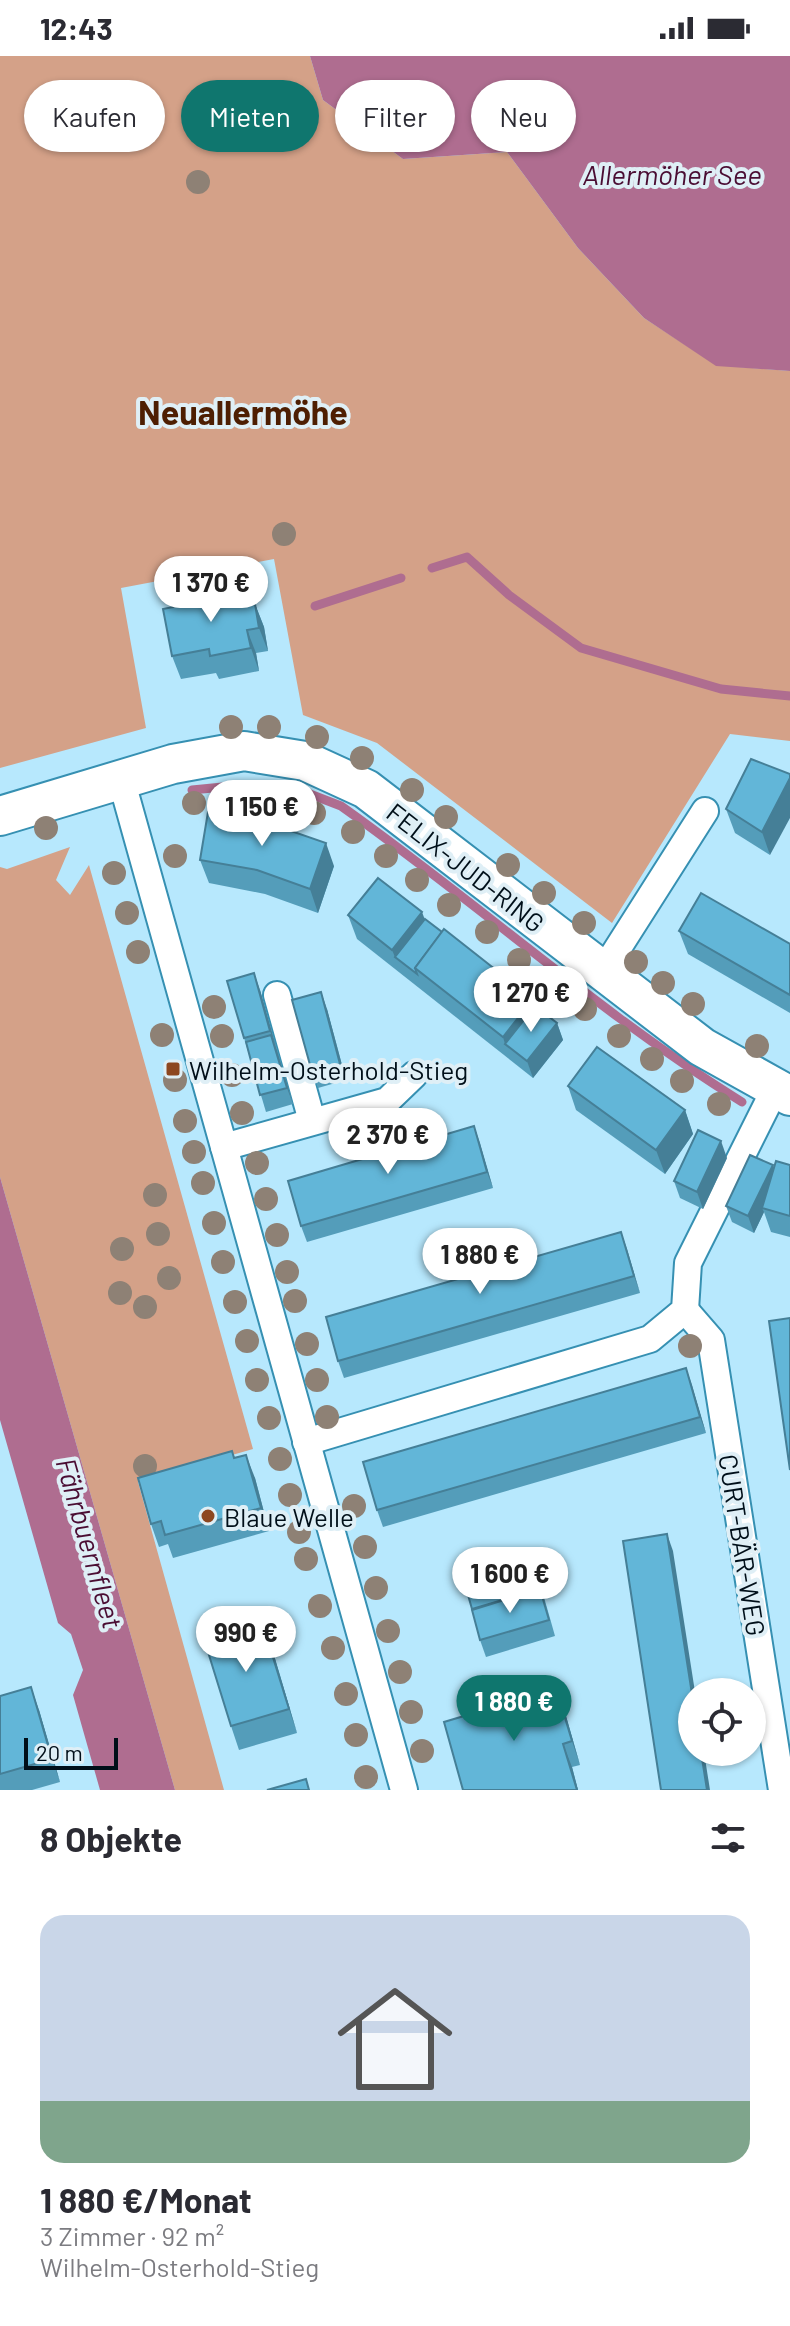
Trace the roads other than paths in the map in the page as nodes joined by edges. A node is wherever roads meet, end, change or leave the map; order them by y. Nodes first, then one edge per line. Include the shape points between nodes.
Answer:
1 (121, 779) junction
2 (705, 811) dead end
3 (0, 816) edge
4 (602, 973) junction
5 (277, 995) dead end
6 (414, 1075) dead end
7 (782, 1092) edge
8 (312, 1121) junction
9 (224, 1147) junction
10 (685, 1310) junction
11 (306, 1442) junction
12 (404, 1790) edge
13 (782, 1790) edge

1 - 3 street, FELIX-JUD-RING
1 - 4 street, FELIX-JUD-RING via 244,751 305,761 366,789
1 - 9 street
2 - 4 street
4 - 7 street, FELIX-JUD-RING via 702,1047
5 - 8 street
6 - 8 street via 387,1101
7 - 10 street via 688,1263
8 - 9 street
9 - 11 street
10 - 11 street via 650,1339
10 - 13 street, CURT-BÄR-WEG via 711,1340
11 - 12 street

